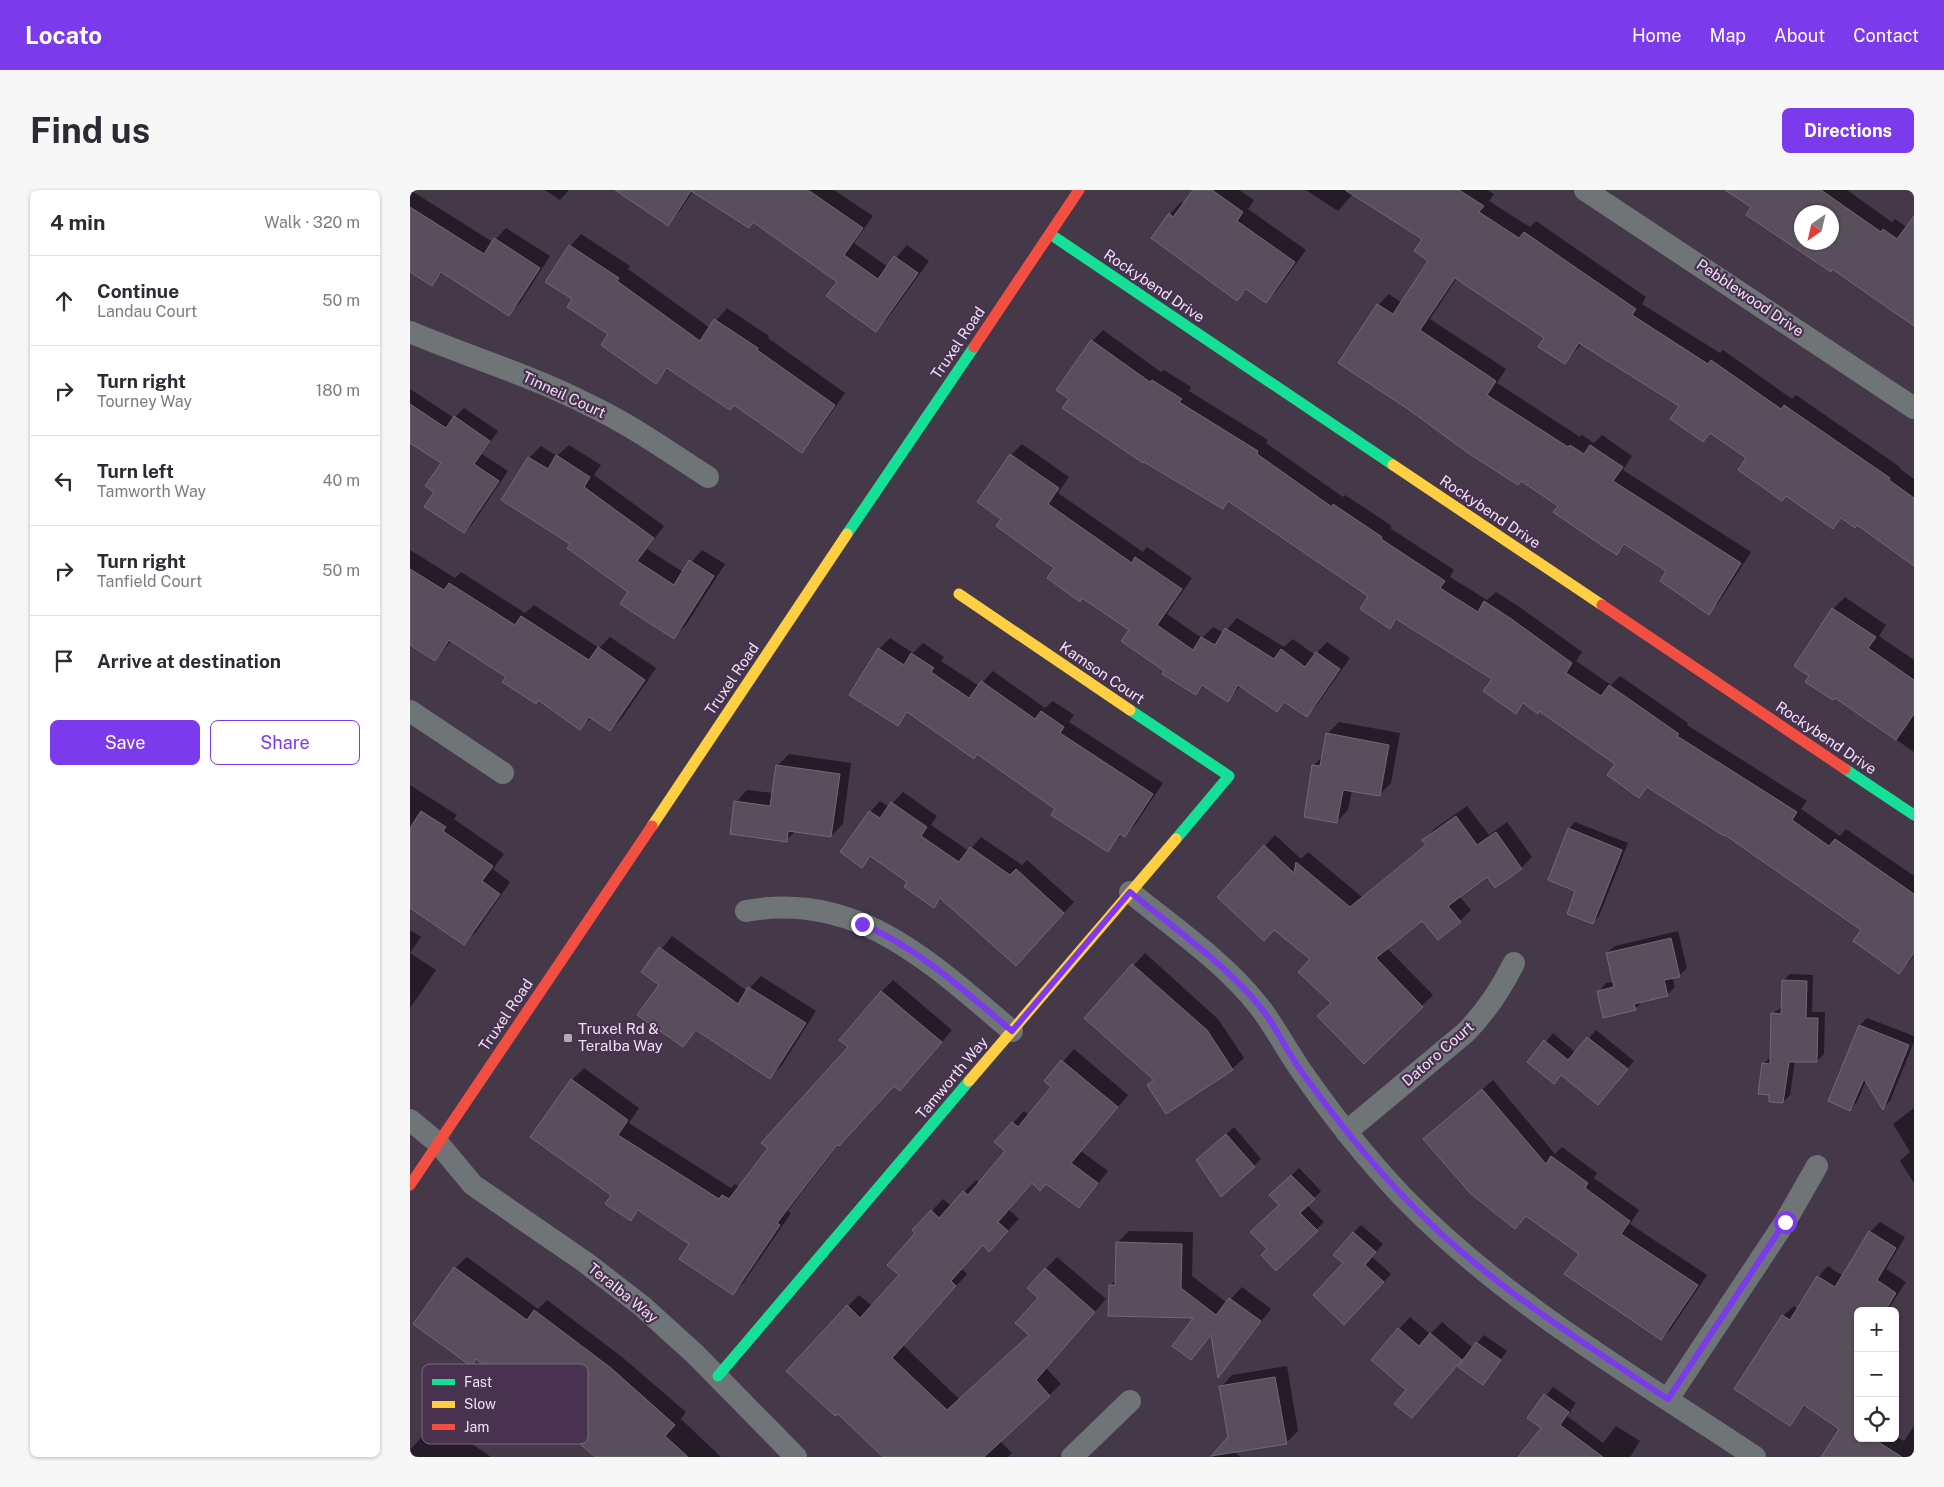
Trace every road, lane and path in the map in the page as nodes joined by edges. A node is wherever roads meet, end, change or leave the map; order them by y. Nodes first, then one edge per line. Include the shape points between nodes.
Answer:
1 (1079, 190) edge
2 (1585, 190) edge
3 (1050, 234) junction
4 (410, 332) edge
5 (1914, 408) edge
6 (708, 477) dead end
7 (959, 594) dead end
8 (410, 711) edge
9 (503, 773) dead end
10 (1229, 776) joint
11 (1914, 815) edge
12 (1130, 892) junction
13 (746, 910) dead end
14 (1514, 963) dead end
15 (1012, 1031) junction
16 (410, 1120) edge
17 (1346, 1132) junction
18 (438, 1143) junction
19 (1817, 1166) dead end
20 (410, 1185) edge
21 (718, 1376) junction
22 (1668, 1399) junction
23 (1130, 1401) dead end
24 (796, 1457) edge
25 (1072, 1457) edge
26 (1755, 1457) edge

1 - 3 street, Truxel Road
2 - 5 street, Pebblewood Drive
3 - 11 street, Rockybend Drive
3 - 18 street, Truxel Road
4 - 6 street, Tinneil Court via 458,353 528,377 588,404
7 - 10 street, Kamson Court
8 - 9 street
10 - 12 street, Tamworth Way
12 - 15 street, Tamworth Way
12 - 17 street via 1228,972 1259,1006 1300,1070
13 - 15 street via 788,906 808,908 883,933 922,956
14 - 17 street, Datoro Court via 1485,1011 1465,1033
15 - 21 street, Tamworth Way
16 - 18 street, Teralba Way
17 - 22 street via 1447,1240 1497,1282
18 - 20 street, Truxel Road
18 - 21 street, Teralba Way via 473,1185 634,1300
19 - 22 street via 1785,1222
21 - 24 street, Teralba Way
22 - 26 street
23 - 25 street

